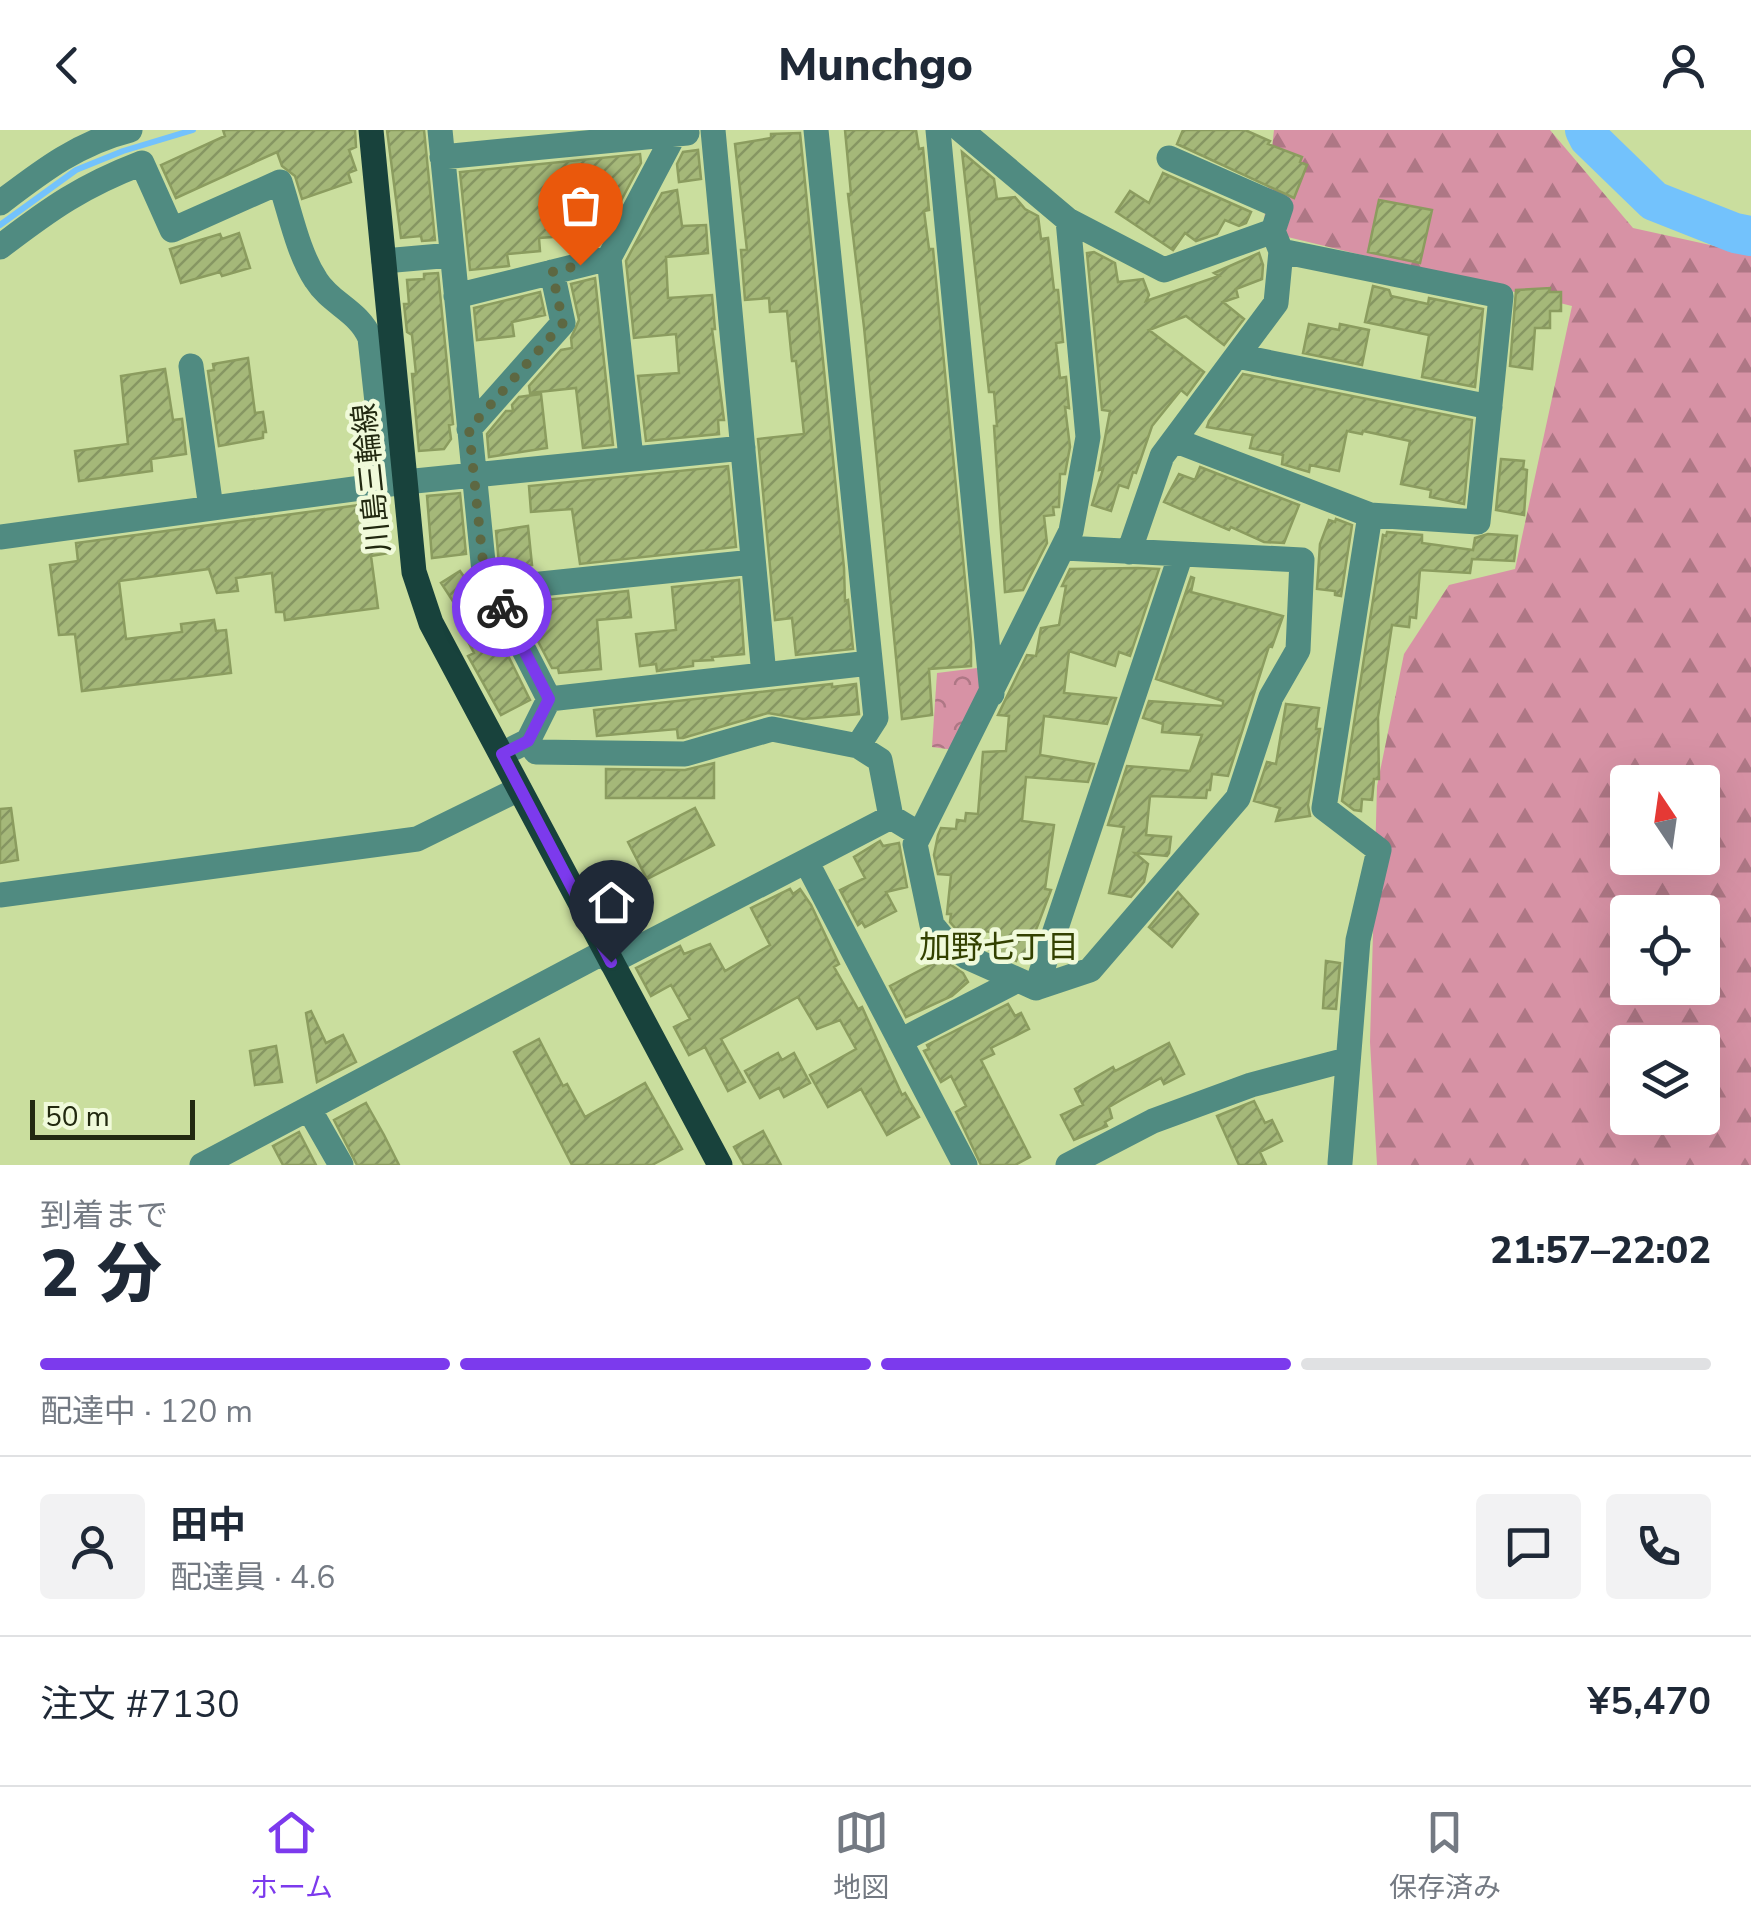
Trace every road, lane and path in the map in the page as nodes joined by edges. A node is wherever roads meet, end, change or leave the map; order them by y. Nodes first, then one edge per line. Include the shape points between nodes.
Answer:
1 (130, 130) edge
2 (371, 130) edge
3 (440, 130) edge
4 (816, 130) edge
5 (938, 130) edge
6 (961, 130) edge
7 (717, 131) edge
8 (675, 133) junction
9 (442, 157) junction
10 (1169, 158) dead end
11 (0, 203) edge
12 (1068, 220) junction
13 (1277, 241) junction
14 (0, 247) edge
15 (452, 255) junction
16 (609, 258) junction
17 (384, 261) junction
18 (552, 272) junction
19 (456, 296) junction
20 (1237, 356) junction
21 (191, 366) dead end
22 (1490, 406) junction
23 (469, 429) junction
24 (1174, 440) junction
25 (743, 448) junction
26 (631, 458) junction
27 (474, 476) junction
28 (396, 484) junction
29 (211, 508) junction
30 (1370, 515) junction
31 (0, 537) edge
32 (1064, 548) junction
33 (1129, 552) junction
34 (1181, 554) junction
35 (753, 562) junction
36 (492, 589) junction
37 (870, 663) junction
38 (764, 675) junction
39 (992, 694) junction
40 (549, 699) junction
41 (528, 741) junction
42 (858, 746) junction
43 (502, 754) junction
44 (519, 789) junction
45 (891, 817) junction
46 (918, 834) junction
47 (806, 861) junction
48 (0, 895) edge
49 (608, 956) junction
50 (1026, 984) junction
51 (900, 1041) junction
52 (1346, 1060) junction
53 (309, 1109) junction
54 (1340, 1163) edge
55 (202, 1165) edge
56 (341, 1165) edge
57 (720, 1165) edge
58 (965, 1165) edge
59 (1068, 1165) edge

1 - 11 street via 58,158
2 - 17 main road, 川島三輪線
3 - 9 street
4 - 37 street
5 - 39 street
6 - 12 street
7 - 8 street
7 - 25 street
8 - 9 street
8 - 16 street
9 - 15 street
10 - 13 street via 1281,207
12 - 13 street via 1164,270
12 - 32 street via 1088,437
13 - 20 street via 1276,303
13 - 22 street via 1502,296
14 - 28 street via 54,205 142,163 172,230 280,182 314,279 364,323 370,338
15 - 17 street
15 - 19 street
16 - 18 street
16 - 26 street
17 - 28 main road, 川島三輪線
18 - 19 street
18 - 23 street via 563,323
19 - 23 street
20 - 22 street
20 - 24 street
21 - 29 street
22 - 30 street via 1478,522
23 - 27 street
24 - 30 street
24 - 33 street via 1162,456
25 - 26 street
25 - 35 street
26 - 27 street
27 - 28 street
27 - 36 street via 484,572
28 - 29 street
28 - 43 main road, 川島三輪線 via 430,623
29 - 31 street
30 - 52 street via 1324,808 1379,850 1358,940
32 - 33 street
32 - 39 street
33 - 34 street
34 - 50 street
34 - 50 street via 1302,560 1298,650 1271,697 1238,798 1090,970
35 - 36 street
35 - 38 street
36 - 40 street
37 - 38 street
37 - 42 street via 876,718
38 - 40 street
39 - 46 street
40 - 41 street
41 - 42 street via 536,752 685,754 772,730
41 - 43 street
42 - 45 street via 880,760
43 - 44 main road, 川島三輪線
44 - 48 street via 417,839
44 - 49 main road, 川島三輪線
45 - 46 street
45 - 47 street
46 - 50 street via 932,925 967,956
47 - 49 street
47 - 51 street
49 - 53 street
49 - 57 main road, 川島三輪線
50 - 51 street
51 - 58 street
52 - 54 street
52 - 59 street via 1153,1121
53 - 55 street
53 - 56 street

